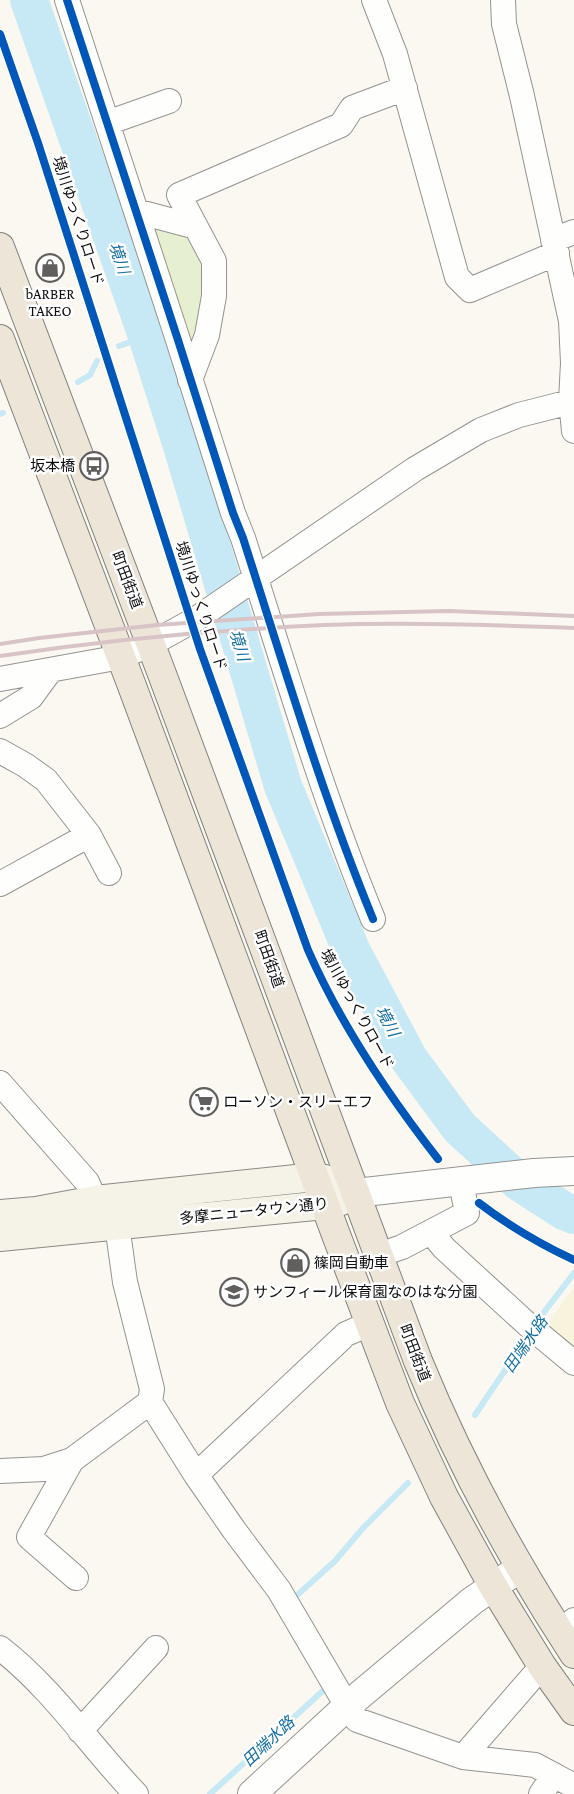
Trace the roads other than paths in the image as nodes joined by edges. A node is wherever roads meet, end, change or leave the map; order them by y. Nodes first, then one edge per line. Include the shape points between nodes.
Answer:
1 (67, 0) edge
2 (374, 0) edge
3 (503, 0) edge
4 (405, 88) junction
5 (169, 101) dead end
6 (107, 123) junction
7 (136, 211) junction
8 (196, 227) junction
9 (562, 241) edge
10 (0, 247) edge
11 (0, 339) edge
12 (190, 380) junction
13 (573, 401) edge
14 (574, 431) edge
15 (254, 581) junction
16 (151, 644) junction
17 (121, 657) junction
18 (50, 671) junction
19 (0, 679) edge
20 (0, 716) edge
21 (0, 751) edge
22 (89, 835) junction
23 (109, 873) dead end
24 (0, 884) edge
25 (373, 919) dead end
26 (0, 1083) edge
27 (574, 1171) edge
28 (315, 1177) junction
29 (463, 1182) junction
30 (356, 1193) junction
31 (95, 1200) junction
32 (325, 1205) junction
33 (0, 1214) edge
34 (117, 1225) junction
35 (431, 1232) junction
36 (0, 1237) edge
37 (379, 1255) junction
38 (369, 1324) junction
39 (574, 1363) edge
40 (150, 1402) junction
41 (72, 1460) junction
42 (0, 1471) edge
43 (196, 1475) junction
44 (520, 1568) junction
45 (76, 1578) dead end
46 (493, 1586) junction
47 (569, 1635) edge
48 (0, 1648) edge
49 (156, 1648) dead end
50 (542, 1666) junction
51 (346, 1706) junction
52 (574, 1711) edge
53 (80, 1731) junction
54 (463, 1757) junction
55 (564, 1780) edge
56 (136, 1794) edge
57 (252, 1794) edge
58 (541, 1794) edge

1 - 6 street
2 - 4 street
3 - 9 street via 504,24
4 - 8 street via 352,108 341,125 179,195
4 - 9 street via 457,277 470,290
5 - 6 street
6 - 7 street
7 - 8 street
7 - 12 street
8 - 12 street via 214,261 214,296 207,335
9 - 13 street via 571,321
10 - 16 main road, 町田街道
11 - 17 main road
12 - 15 street
13 - 14 street
13 - 15 street via 519,415 481,430 415,469
15 - 16 street via 196,620
15 - 25 street via 350,863
16 - 17 street
16 - 30 main road, 町田街道
17 - 18 street
17 - 28 main road
18 - 19 street
18 - 20 street via 31,697
21 - 22 street via 46,780
22 - 23 street
22 - 24 street
26 - 31 street via 87,1182
27 - 29 street
28 - 30 main road, 多摩ニュータウン通り
28 - 31 main road, 多摩ニュータウン通り
28 - 32 main road
29 - 30 street
29 - 35 street via 466,1213
30 - 32 main road, 多摩ニュータウン通り
30 - 37 main road, 町田街道
31 - 33 main road, 多摩ニュータウン通り
32 - 34 main road, 多摩ニュータウン通り
32 - 38 main road
34 - 36 main road, 多摩ニュータウン通り
34 - 40 street via 125,1282 152,1389
35 - 37 street via 402,1248
35 - 39 street via 444,1248
37 - 44 main road, 町田街道 via 448,1432
38 - 43 street via 346,1334
38 - 46 main road via 419,1446
40 - 41 street
40 - 43 street
41 - 42 street via 44,1469
41 - 45 street via 29,1537
43 - 51 street via 279,1590
44 - 46 street
44 - 47 main road, 町田街道
46 - 50 main road
46 - 51 street
48 - 53 street via 53,1697
49 - 53 street
50 - 52 main road
50 - 54 street
51 - 54 street via 357,1720
51 - 57 street
53 - 56 street
54 - 55 street via 535,1765
55 - 58 street

